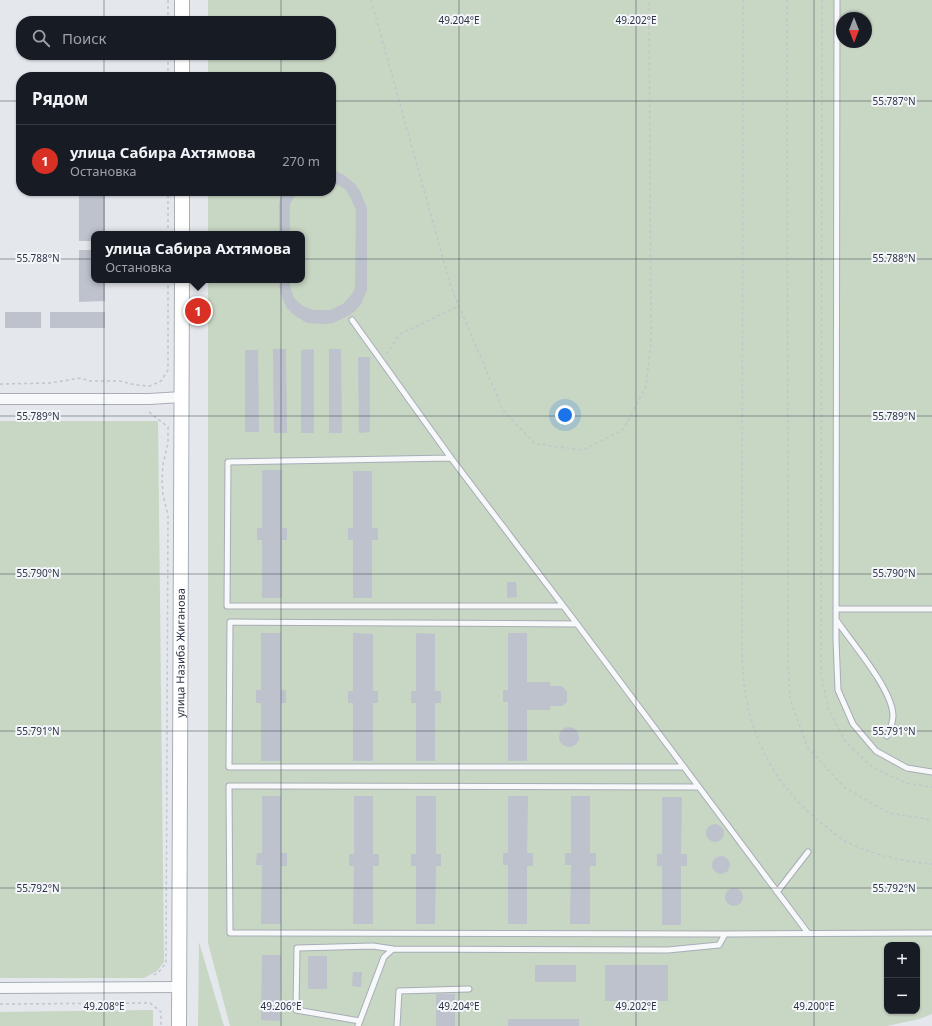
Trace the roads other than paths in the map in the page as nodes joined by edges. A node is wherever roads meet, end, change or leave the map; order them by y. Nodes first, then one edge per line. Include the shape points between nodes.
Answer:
1 (182, 0) edge
2 (837, 0) edge
3 (182, 16) edge
4 (182, 60) edge
5 (182, 72) edge
6 (182, 196) edge
7 (182, 231) edge
8 (182, 283) edge
9 (352, 320) dead end
10 (182, 397) junction
11 (0, 399) edge
12 (451, 458) junction
13 (562, 606) junction
14 (932, 609) edge
15 (836, 610) junction
16 (836, 620) junction
17 (577, 624) junction
18 (887, 736) dead end
19 (684, 767) junction
20 (932, 772) edge
21 (698, 787) junction
22 (808, 852) dead end
23 (777, 892) junction
24 (808, 933) junction
25 (932, 933) edge
26 (725, 934) junction
27 (392, 949) junction
28 (179, 987) junction
29 (0, 988) edge
30 (469, 989) dead end
31 (359, 1023) edge
32 (179, 1026) edge
33 (397, 1026) edge

1 - 3 street
2 - 15 lane
4 - 5 street
6 - 7 street
8 - 10 street, улица Назиба Жиганова
9 - 12 lane
10 - 11 street
10 - 28 street, улица Назиба Жиганова
12 - 13 lane
12 - 13 lane via 228,462 227,606
13 - 17 lane
14 - 15 lane
15 - 16 lane
16 - 18 lane via 884,688 891,703 893,716
16 - 20 lane via 838,690 853,724 876,750 907,768
17 - 19 lane
17 - 19 lane via 230,622 229,767
19 - 21 lane
21 - 23 lane
21 - 26 lane via 229,786 230,933
22 - 23 lane
23 - 24 lane
24 - 25 lane
24 - 26 lane
26 - 27 lane via 719,945 668,950
27 - 31 lane via 384,957
27 - 31 lane via 373,946 296,948 296,1010
28 - 29 street
28 - 32 street, улица Назиба Жиганова
30 - 33 lane via 399,991

